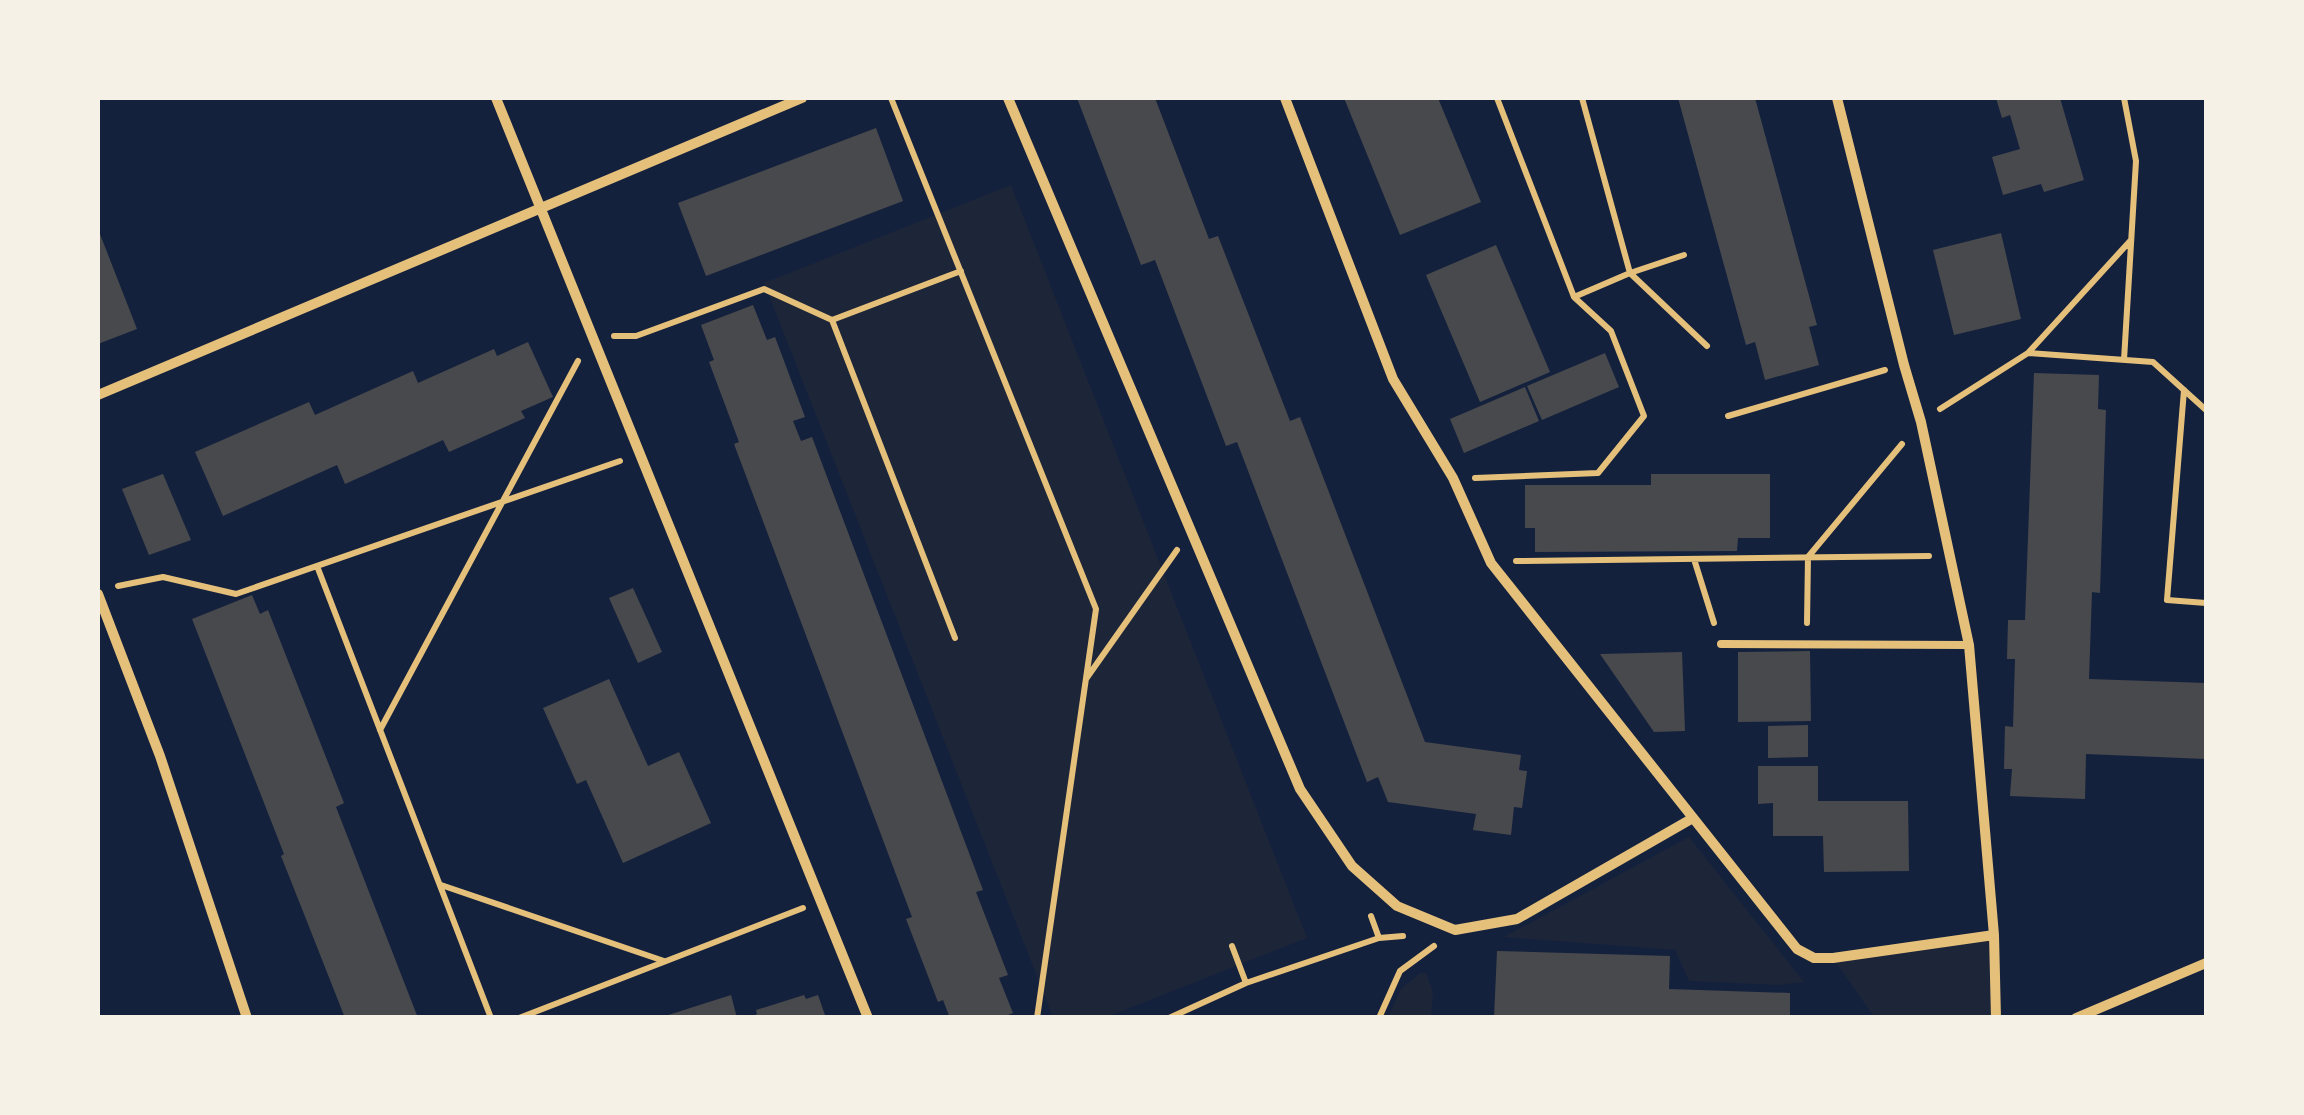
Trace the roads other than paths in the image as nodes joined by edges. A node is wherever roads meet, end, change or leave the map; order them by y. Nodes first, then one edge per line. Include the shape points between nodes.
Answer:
1 (496, 98) edge
2 (802, 98) edge
3 (1008, 98) edge
4 (1285, 98) edge
5 (1838, 98) edge
6 (540, 207) junction
7 (98, 395) edge
8 (98, 594) edge
9 (1720, 644) road end
10 (1969, 644) junction
11 (1694, 818) junction
12 (1994, 935) junction
13 (2206, 963) edge
14 (247, 1018) edge
15 (868, 1018) edge
16 (1996, 1018) edge
17 (2076, 1018) edge

1 - 6 street
2 - 6 street
3 - 11 street via 1300,789 1352,866 1398,906 1455,930 1517,920
4 - 11 street via 1393,379 1453,478 1491,562
5 - 10 street via 1921,422
6 - 7 street
6 - 15 street
8 - 14 street
9 - 10 lane
10 - 12 street
11 - 12 street via 1797,949 1814,958
12 - 16 street
13 - 17 street

